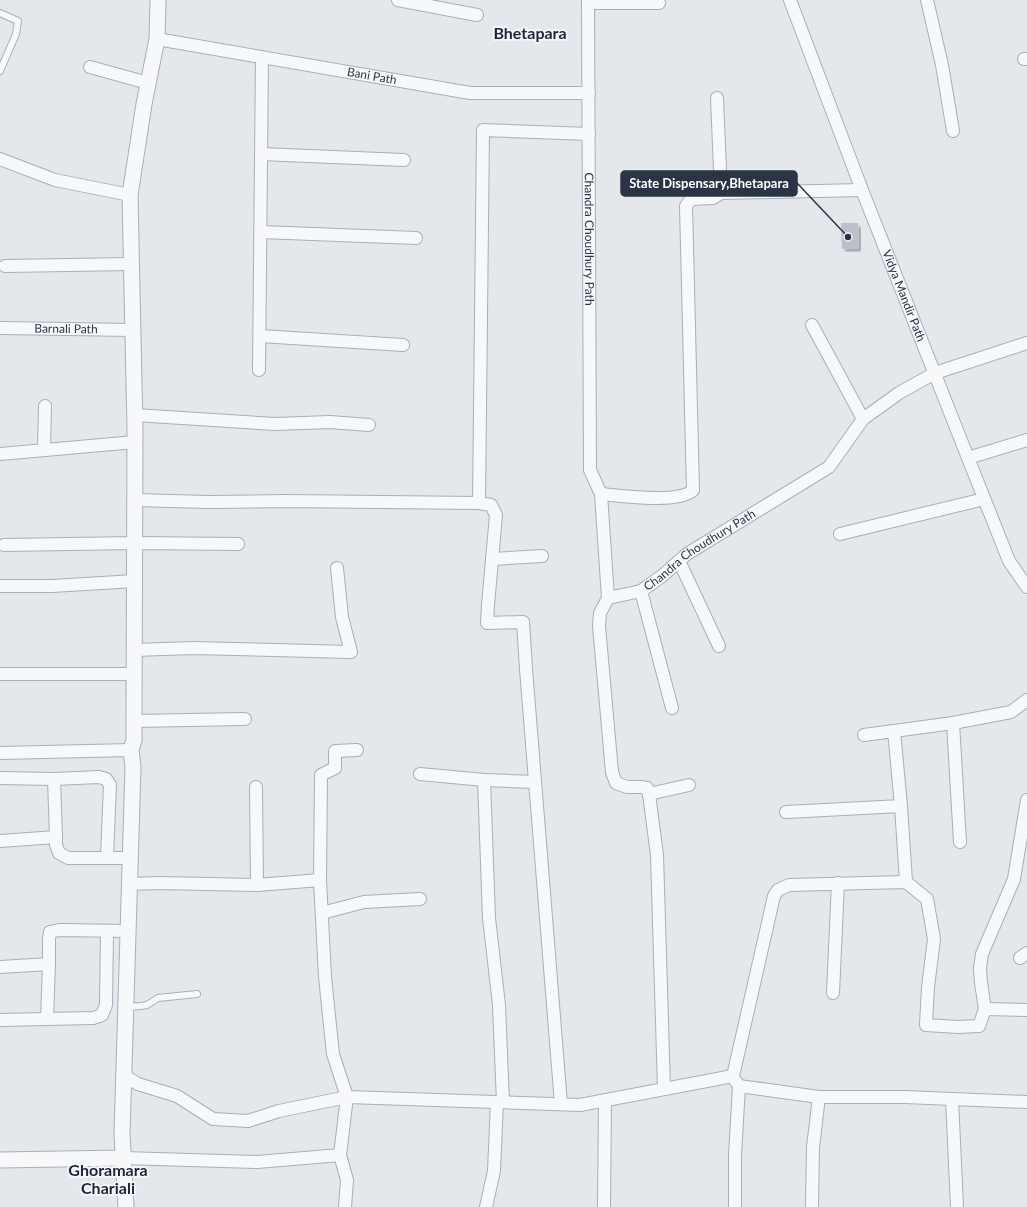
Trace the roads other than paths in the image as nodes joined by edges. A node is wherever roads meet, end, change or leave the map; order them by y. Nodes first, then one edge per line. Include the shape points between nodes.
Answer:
1 (158, 0) edge
2 (398, 0) edge
3 (790, 0) edge
4 (927, 0) edge
5 (588, 1) edge
6 (659, 3) dead end
7 (0, 13) edge
8 (477, 15) dead end
9 (157, 39) junction
10 (262, 57) junction
11 (90, 66) dead end
12 (0, 71) edge
13 (148, 83) junction
14 (589, 93) junction
15 (717, 98) dead end
16 (953, 131) dead end
17 (589, 134) junction
18 (261, 154) junction
19 (0, 159) edge
20 (404, 160) dead end
21 (862, 190) junction
22 (722, 193) junction
23 (130, 195) junction
24 (261, 232) junction
25 (416, 238) dead end
26 (131, 264) junction
27 (5, 266) dead end
28 (812, 325) dead end
29 (0, 328) edge
30 (133, 330) junction
31 (260, 336) junction
32 (1027, 343) edge
33 (403, 345) dead end
34 (259, 370) dead end
35 (935, 373) junction
36 (45, 406) dead end
37 (135, 415) junction
38 (864, 419) junction
39 (369, 424) dead end
40 (1027, 440) edge
41 (135, 442) junction
42 (44, 449) junction
43 (0, 454) edge
44 (968, 458) junction
45 (601, 494) junction
46 (984, 499) junction
47 (135, 500) junction
48 (479, 503) junction
49 (840, 534) dead end
50 (135, 543) junction
51 (238, 544) dead end
52 (4, 545) dead end
53 (542, 556) dead end
54 (492, 559) junction
55 (679, 561) junction
56 (337, 568) dead end
57 (134, 581) junction
58 (0, 586) edge
59 (1027, 587) edge
60 (642, 591) junction
61 (608, 598) junction
62 (719, 646) dead end
63 (134, 650) junction
64 (0, 674) edge
65 (134, 674) junction
66 (1027, 700) edge
67 (672, 708) dead end
68 (245, 719) dead end
69 (134, 722) junction
70 (953, 723) junction
71 (894, 731) junction
72 (864, 735) dead end
73 (131, 750) junction
74 (357, 750) dead end
75 (0, 753) edge
76 (420, 774) dead end
77 (0, 778) edge
78 (54, 779) junction
79 (484, 780) junction
80 (535, 782) junction
81 (689, 785) dead end
82 (256, 787) dead end
83 (649, 794) junction
84 (1027, 800) edge
85 (901, 806) junction
86 (786, 812) dead end
87 (56, 837) junction
88 (0, 841) edge
89 (960, 842) dead end
90 (107, 857) junction
91 (130, 858) junction
92 (320, 880) junction
93 (906, 882) junction
94 (838, 883) junction
95 (129, 884) junction
96 (257, 885) junction
97 (420, 898) dead end
98 (322, 913) junction
99 (106, 931) junction
100 (128, 931) junction
101 (49, 964) junction
102 (0, 967) edge
103 (833, 993) dead end
104 (197, 994) dead end
105 (126, 1007) junction
106 (985, 1009) junction
107 (1027, 1010) edge
108 (47, 1019) junction
109 (0, 1020) edge
110 (124, 1075) junction
111 (736, 1081) junction
112 (664, 1089) junction
113 (819, 1096) junction
114 (347, 1097) junction
115 (952, 1099) junction
116 (605, 1100) junction
117 (500, 1102) junction
118 (1027, 1102) edge
119 (560, 1104) junction
120 (340, 1156) junction
121 (123, 1158) junction
122 (0, 1160) edge
123 (126, 1207) edge
124 (345, 1207) edge
125 (486, 1207) edge
126 (604, 1207) edge
127 (735, 1207) edge
128 (812, 1207) edge
129 (957, 1207) edge

1 - 9 street
2 - 8 street
3 - 21 street, Vidya Mandir Path
4 - 16 street via 942,65
5 - 6 street
5 - 14 street, Chandra Choudhury Path
7 - 12 lane via 18,21 16,34
9 - 10 street, Bani Path
9 - 13 street
10 - 14 street, Bani Path via 470,93
10 - 18 street
11 - 13 street
13 - 23 street
14 - 17 street, Chandra Choudhury Path
15 - 22 street
17 - 45 street, Chandra Choudhury Path via 590,470
17 - 48 street via 483,130
18 - 20 street
18 - 24 street
19 - 23 street via 55,180
21 - 22 street
21 - 35 street, Vidya Mandir Path
22 - 45 street via 713,198 691,199 686,206 693,490 680,496 652,498
23 - 26 street
24 - 25 street
24 - 31 street
26 - 27 street
26 - 30 street
28 - 38 street
29 - 30 street, Barnali Path
30 - 37 street
31 - 33 street
31 - 34 street
32 - 35 street, Chandra Choudhury Path
35 - 38 street, Chandra Choudhury Path via 899,393
35 - 44 street, Vidya Mandir Path
36 - 42 street
37 - 39 street via 275,424
37 - 41 street
38 - 55 street, Chandra Choudhury Path via 829,467
40 - 44 street
41 - 42 street
41 - 47 street
42 - 43 street
44 - 46 street, Vidya Mandir Path
45 - 61 street, Chandra Choudhury Path
46 - 49 street
46 - 59 street, Vidya Mandir Path via 1009,561
47 - 48 street
47 - 50 street
48 - 54 street via 491,504 496,515
50 - 51 street
50 - 52 street
50 - 57 street
53 - 54 street
54 - 80 street via 488,623 523,622
55 - 60 street, Chandra Choudhury Path
55 - 62 street
56 - 63 street via 342,617 351,652 193,648
57 - 58 street
57 - 63 street
60 - 61 street, Chandra Choudhury Path
60 - 67 street
61 - 83 street via 600,613 599,626 612,772 616,783 627,787 647,788
63 - 65 street
64 - 65 street
65 - 69 street
66 - 70 street via 1011,712
68 - 69 street
69 - 73 street
70 - 71 street
70 - 89 street
71 - 72 street
71 - 85 street
73 - 75 street
73 - 91 street via 133,767
74 - 92 street via 335,751 335,768 321,775
76 - 79 street
77 - 78 street
78 - 87 street
78 - 90 street via 106,779 110,785
79 - 80 street
79 - 117 street via 489,918 499,1005
80 - 119 street
81 - 83 street
82 - 96 street
83 - 112 street via 657,855
84 - 106 street via 1014,879 982,954 980,968
85 - 86 street
85 - 93 street
87 - 88 street
87 - 90 street via 59,853 68,858
90 - 91 street
91 - 95 street
92 - 96 street
92 - 98 street
93 - 94 street
93 - 106 street via 927,899 934,939 926,1025 979,1026
94 - 103 street
94 - 111 street via 788,885 778,890 774,896
95 - 96 street
95 - 100 street
97 - 98 street via 364,902
98 - 114 street via 333,1054
99 - 100 street
99 - 101 street via 50,932
99 - 108 street via 106,1005 102,1015 93,1018
100 - 105 street
101 - 102 street
101 - 108 street
104 - 105 lane via 158,998 141,1006
105 - 110 street
106 - 107 street
108 - 109 street
110 - 114 street via 138,1084 177,1096 213,1119 248,1121 279,1111
110 - 121 street
111 - 112 street
111 - 113 street
111 - 127 street
112 - 116 street
113 - 115 street
113 - 128 street via 813,1147
114 - 117 street
114 - 120 street
115 - 118 street
115 - 129 street
116 - 119 street
116 - 126 street
117 - 119 street
117 - 125 street via 494,1171
120 - 121 street via 257,1162
120 - 124 street via 347,1180
121 - 122 street
121 - 123 street

